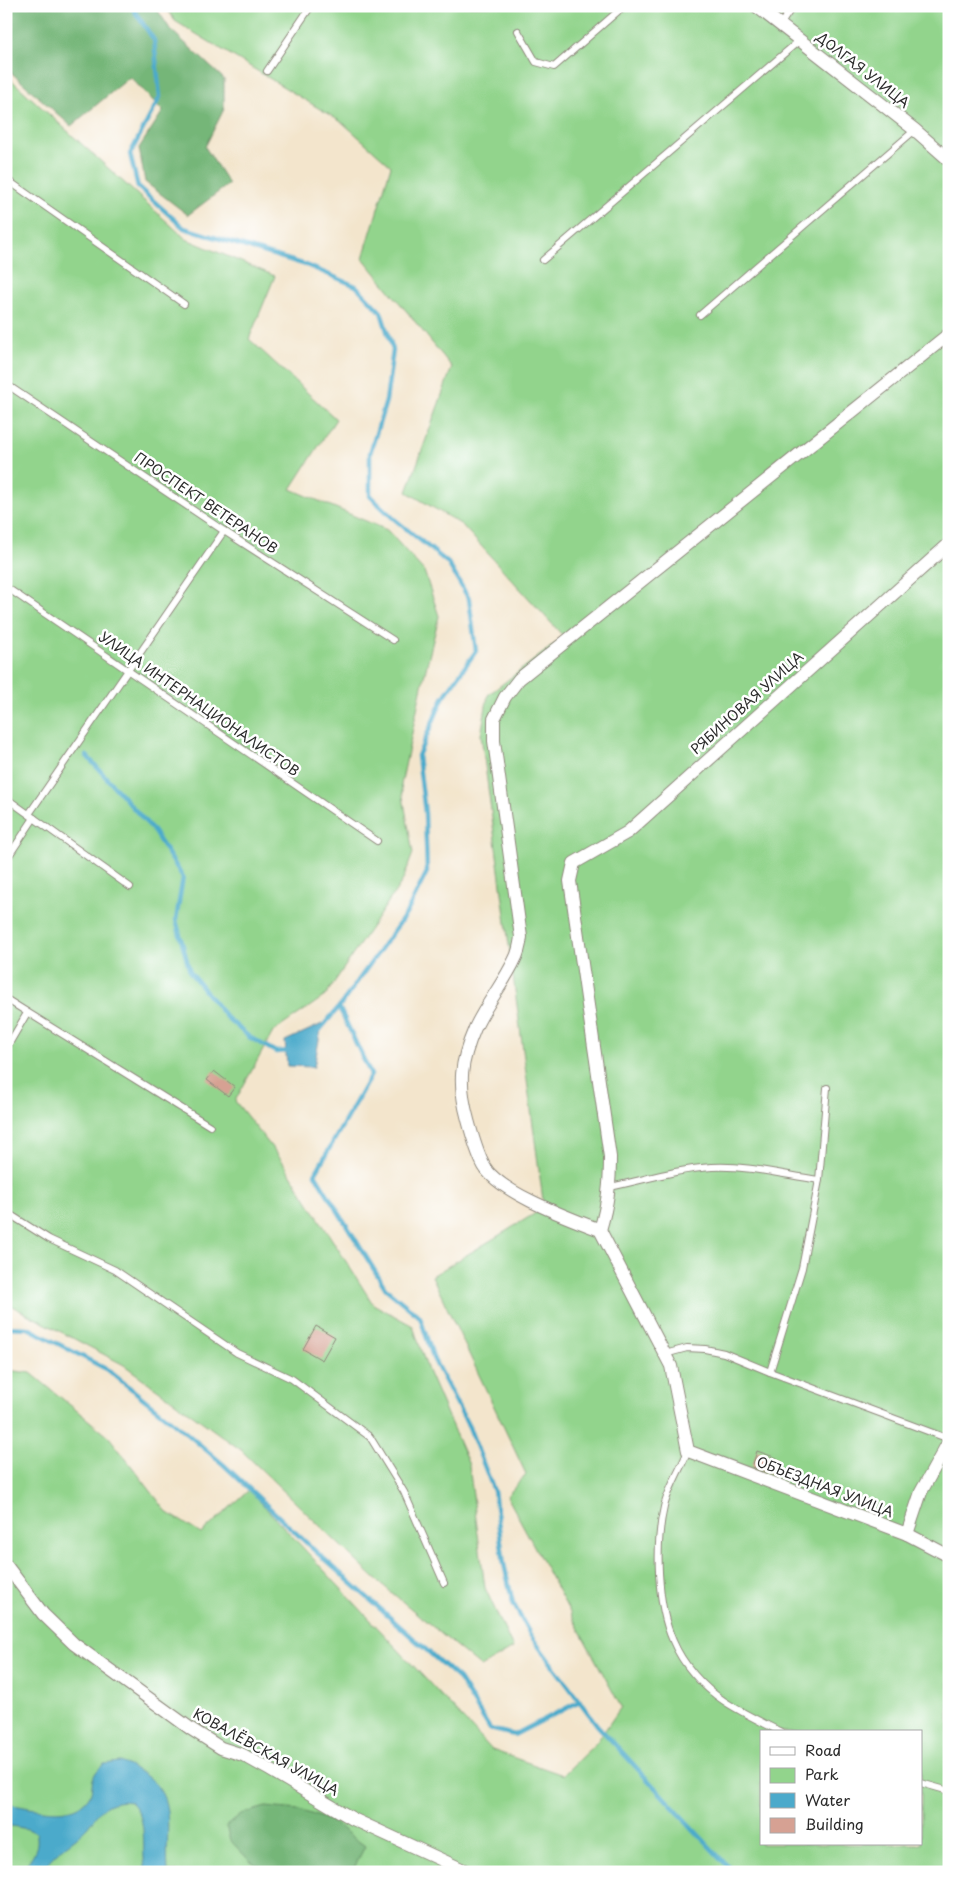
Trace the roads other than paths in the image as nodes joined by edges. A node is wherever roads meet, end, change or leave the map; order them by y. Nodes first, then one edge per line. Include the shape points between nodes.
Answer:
1 (311, 6) edge
2 (624, 6) edge
3 (756, 6) edge
4 (793, 6) edge
5 (780, 25) junction
6 (518, 32) dead end
7 (800, 40) junction
8 (267, 71) dead end
9 (915, 130) junction
10 (949, 160) edge
11 (6, 179) edge
12 (543, 260) dead end
13 (184, 304) dead end
14 (700, 315) dead end
15 (949, 334) edge
16 (6, 384) edge
17 (224, 531) junction
18 (949, 544) edge
19 (6, 586) edge
20 (393, 640) dead end
21 (128, 670) junction
22 (6, 798) edge
23 (32, 816) junction
24 (377, 841) dead end
25 (6, 860) edge
26 (130, 887) dead end
27 (6, 1000) edge
28 (27, 1013) junction
29 (6, 1049) edge
30 (827, 1088) dead end
31 (210, 1126) dead end
32 (819, 1180) junction
33 (610, 1187) junction
34 (6, 1212) edge
35 (600, 1230) junction
36 (664, 1354) junction
37 (770, 1372) junction
38 (949, 1440) edge
39 (688, 1451) junction
40 (907, 1534) junction
41 (949, 1556) edge
42 (6, 1565) edge
43 (444, 1583) dead end
44 (777, 1730) edge
45 (922, 1783) edge
46 (949, 1791) edge
47 (468, 1872) edge

1 - 8 lane
2 - 6 lane via 554,67 536,62
3 - 5 street, ДОЛГАЯ УЛИЦА
4 - 5 lane
5 - 7 street, ДОЛГАЯ УЛИЦА
7 - 9 street, ДОЛГАЯ УЛИЦА
7 - 12 lane
9 - 10 street, ДОЛГАЯ УЛИЦА
9 - 14 lane
11 - 13 lane
15 - 35 street via 519,679 494,719 494,741 521,937 516,957 476,1026 464,1055 462,1098 485,1168 490,1173 523,1197
16 - 17 lane, ПРОСПЕКТ ВЕТЕРАНОВ
17 - 20 lane, ПРОСПЕКТ ВЕТЕРАНОВ
17 - 21 lane
18 - 33 street, РЯБИНОВАЯ УЛИЦА via 628,832 574,863 570,881 610,1156
19 - 21 lane, УЛИЦА ИНТЕРНАЦИОНАЛИСТОВ
21 - 23 lane
21 - 24 lane, УЛИЦА ИНТЕРНАЦИОНАЛИСТОВ
22 - 23 lane
23 - 25 lane
23 - 26 lane
27 - 28 lane
28 - 29 lane
28 - 31 lane
30 - 32 lane
32 - 33 lane via 712,1167
32 - 37 lane via 802,1268
33 - 35 street
34 - 43 lane via 49,1240 115,1270 237,1353 292,1378 370,1437 404,1492
35 - 36 street
36 - 37 lane via 687,1348 705,1349 724,1353
36 - 39 street via 671,1366
37 - 38 lane
38 - 40 street via 921,1492
39 - 40 street, ОБЪЕЗДНАЯ УЛИЦА
39 - 44 lane via 664,1505 658,1541 660,1580 672,1640 682,1659 699,1679 724,1701
40 - 41 street, ОБЪЕЗДНАЯ УЛИЦА
42 - 47 street, КОВАЛЁВСКАЯ УЛИЦА via 43,1614 74,1644 191,1729 221,1748 270,1770 353,1819
45 - 46 lane

